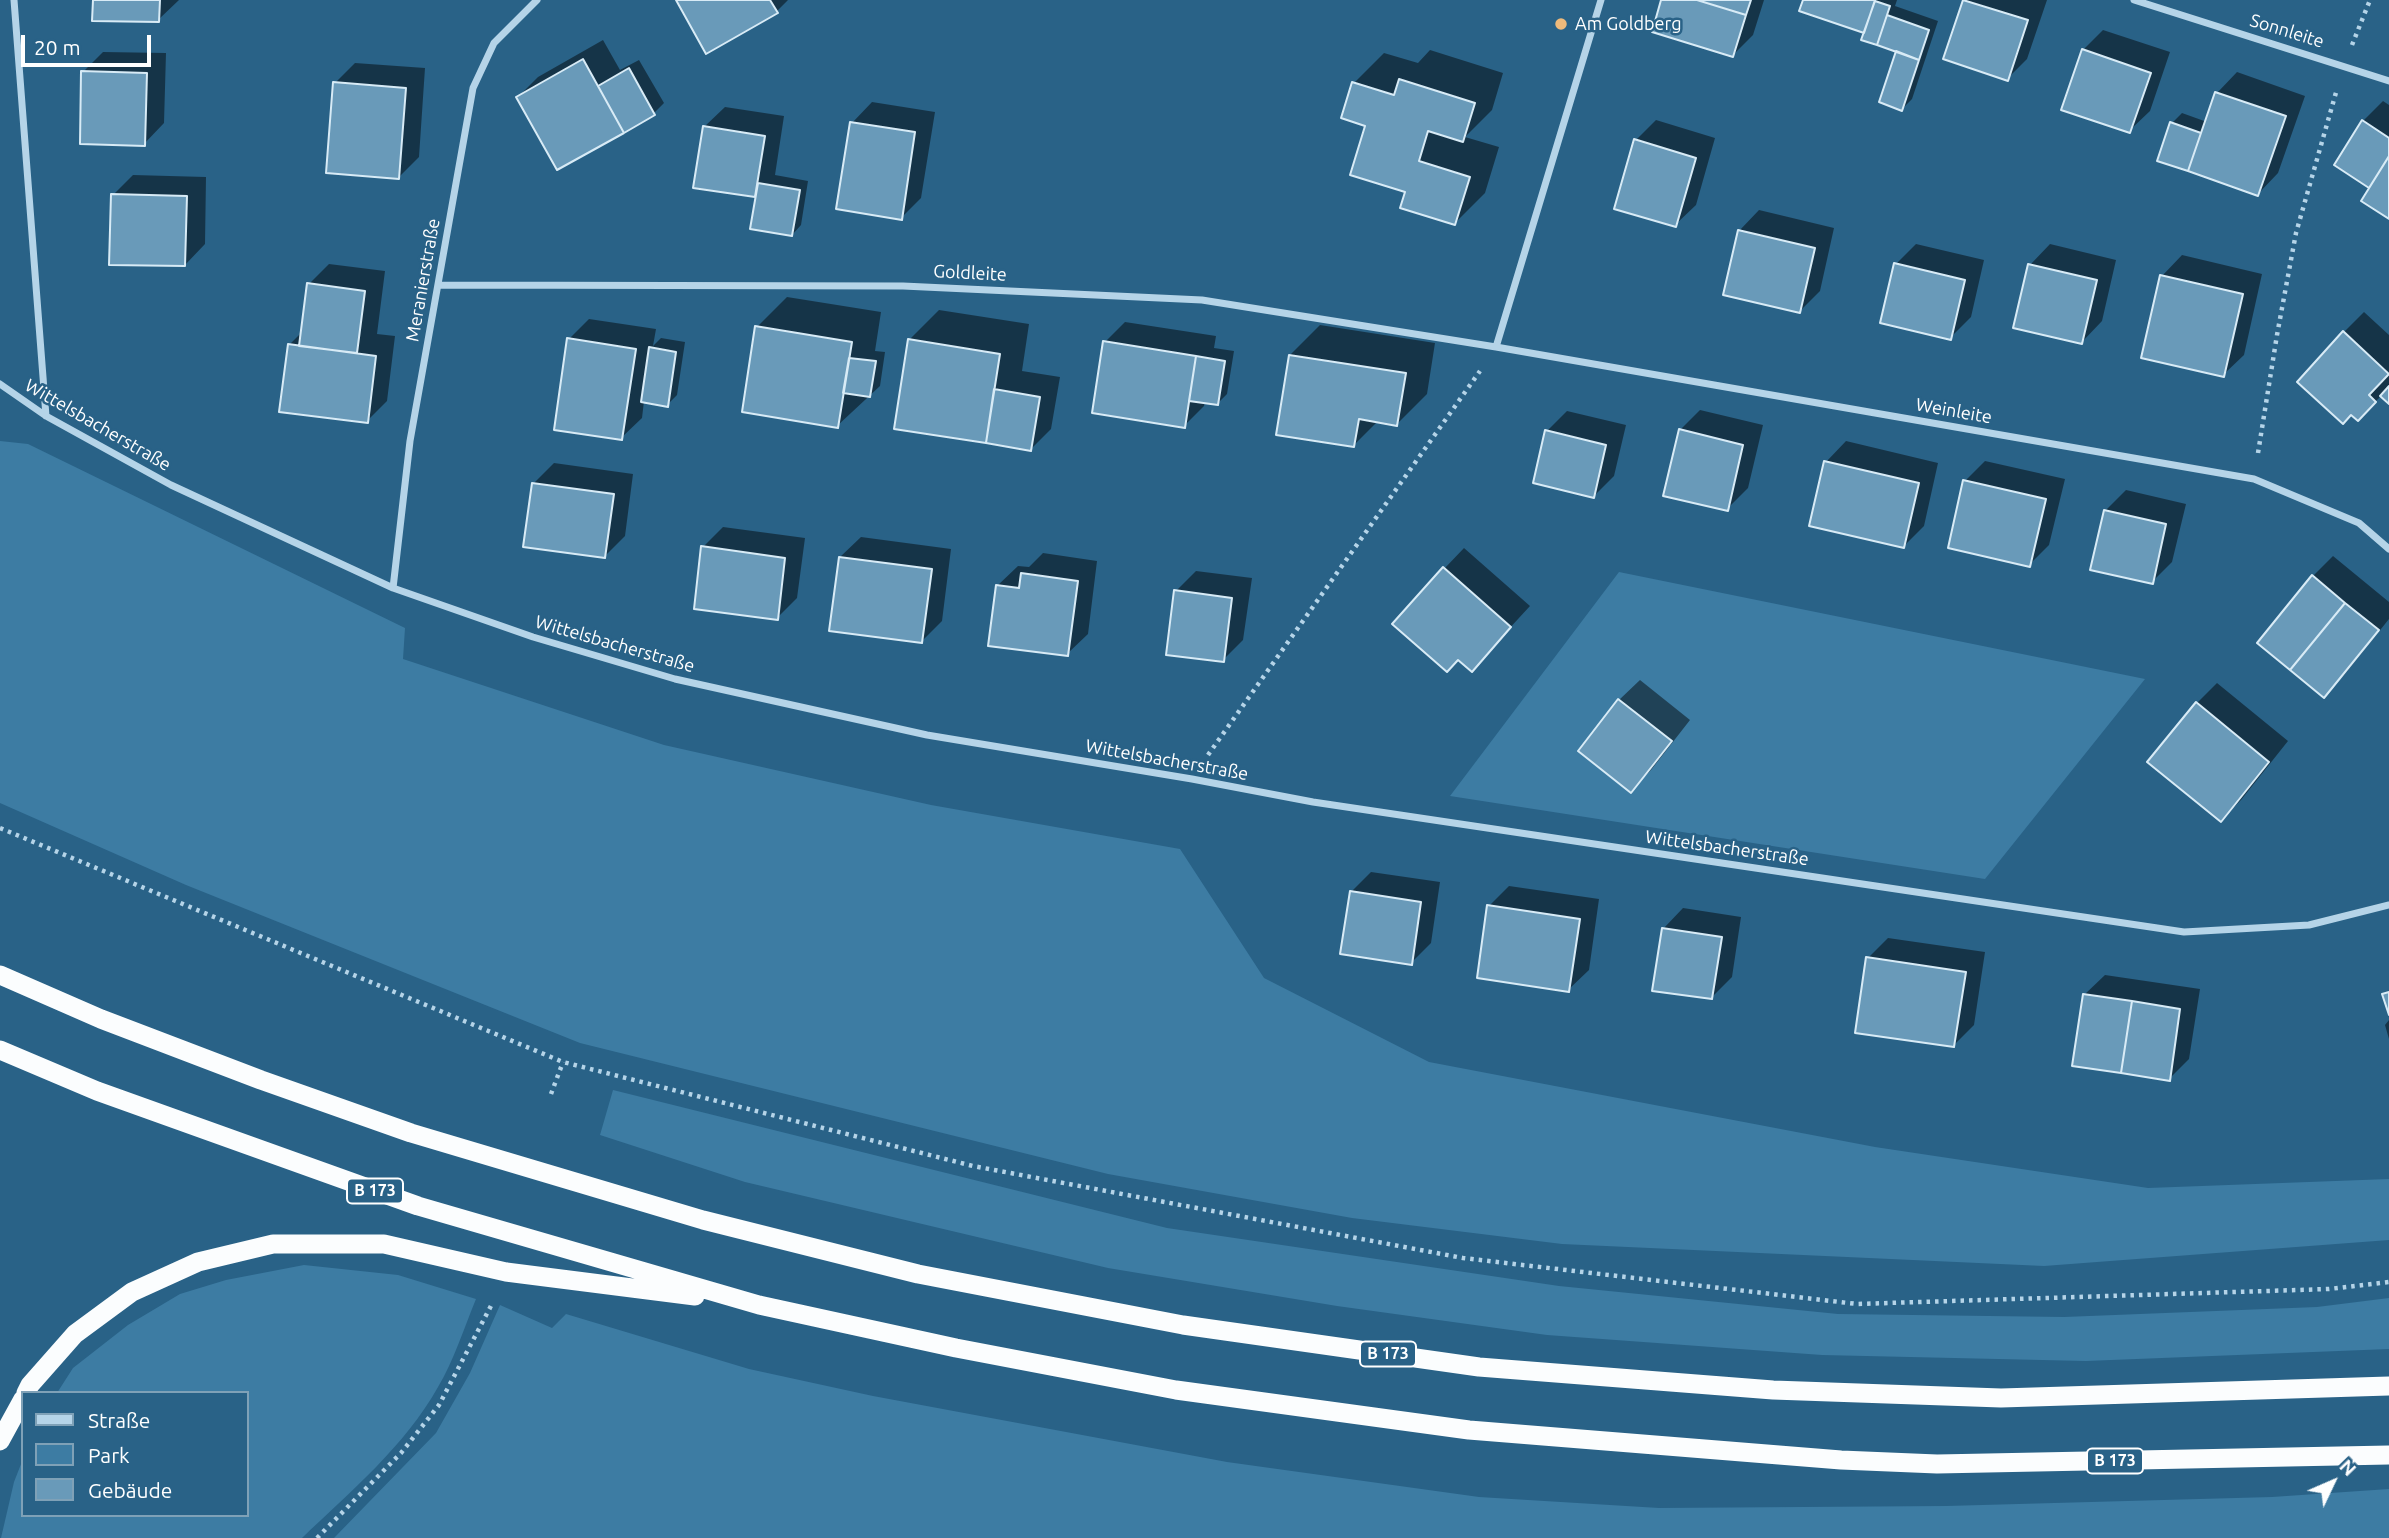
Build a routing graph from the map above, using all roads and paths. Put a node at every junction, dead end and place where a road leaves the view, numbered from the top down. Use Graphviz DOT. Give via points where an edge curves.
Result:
graph roads {
  1 [pos="14,0"];
  2 [pos="537,0"];
  3 [pos="1601,0"];
  4 [pos="2134,0"];
  5 [pos="2370,0"];
  6 [pos="2343,66"];
  7 [pos="2389,81"];
  8 [pos="438,285"];
  9 [pos="1496,348"];
  10 [pos="0,384"];
  11 [pos="46,416"];
  12 [pos="2254,479"];
  13 [pos="2389,549"];
  14 [pos="393,588"];
  15 [pos="1192,779"];
  16 [pos="0,828"];
  17 [pos="2389,905"];
  18 [pos="0,975"];
  19 [pos="0,1050"];
  20 [pos="563,1062"];
  21 [pos="551,1094"];
  22 [pos="2389,1282"];
  23 [pos="495,1298"];
  24 [pos="759,1305"];
  25 [pos="2389,1386"];
  26 [pos="27,1391"];
  27 [pos="21,1403"];
  28 [pos="0,1441"];
  29 [pos="2389,1455"];
  30 [pos="317,1538"];
  1 -- 11 [label="street"];
  2 -- 8 [label="street, Meranierstraße" via="494,43 473,88"];
  3 -- 9 [label="street"];
  4 -- 6 [label="street, Sonnleite"];
  5 -- 6 [label="path"];
  6 -- 7 [label="street, Sonnleite"];
  6 -- 12 [label="path" via="2296,233"];
  8 -- 9 [label="street, Goldleite" via="903,286 1202,300"];
  8 -- 14 [label="street, Meranierstraße" via="410,441"];
  9 -- 12 [label="street, Weinleite"];
  9 -- 15 [label="path"];
  10 -- 11 [label="street, Wittelsbacherstraße"];
  11 -- 14 [label="street, Wittelsbacherstraße" via="171,485"];
  12 -- 13 [label="street, Weinleite" via="2359,523"];
  14 -- 15 [label="street, Wittelsbacherstraße" via="533,637 675,679 927,735"];
  15 -- 17 [label="street, Wittelsbacherstraße" via="1313,802 2184,932 2309,925"];
  16 -- 20 [label="path"];
  18 -- 25 [label="highway, B 173" via="101,1019 411,1133 703,1220 918,1275 1183,1325 1479,1367 1773,1390 2001,1398"];
  19 -- 24 [label="highway, B 173" via="97,1091 418,1206"];
  20 -- 21 [label="path"];
  20 -- 22 [label="path" via="973,1166 1463,1258 1857,1304 2329,1289"];
  23 -- 30 [label="path" via="439,1405 401,1453"];
  24 -- 26 [label="highway" via="506,1272 384,1244 273,1244 198,1262 132,1292 75,1334"];
  24 -- 29 [label="highway, B 173" via="1176,1390 1469,1430 1937,1464"];
  27 -- 28 [label="highway"];
}
